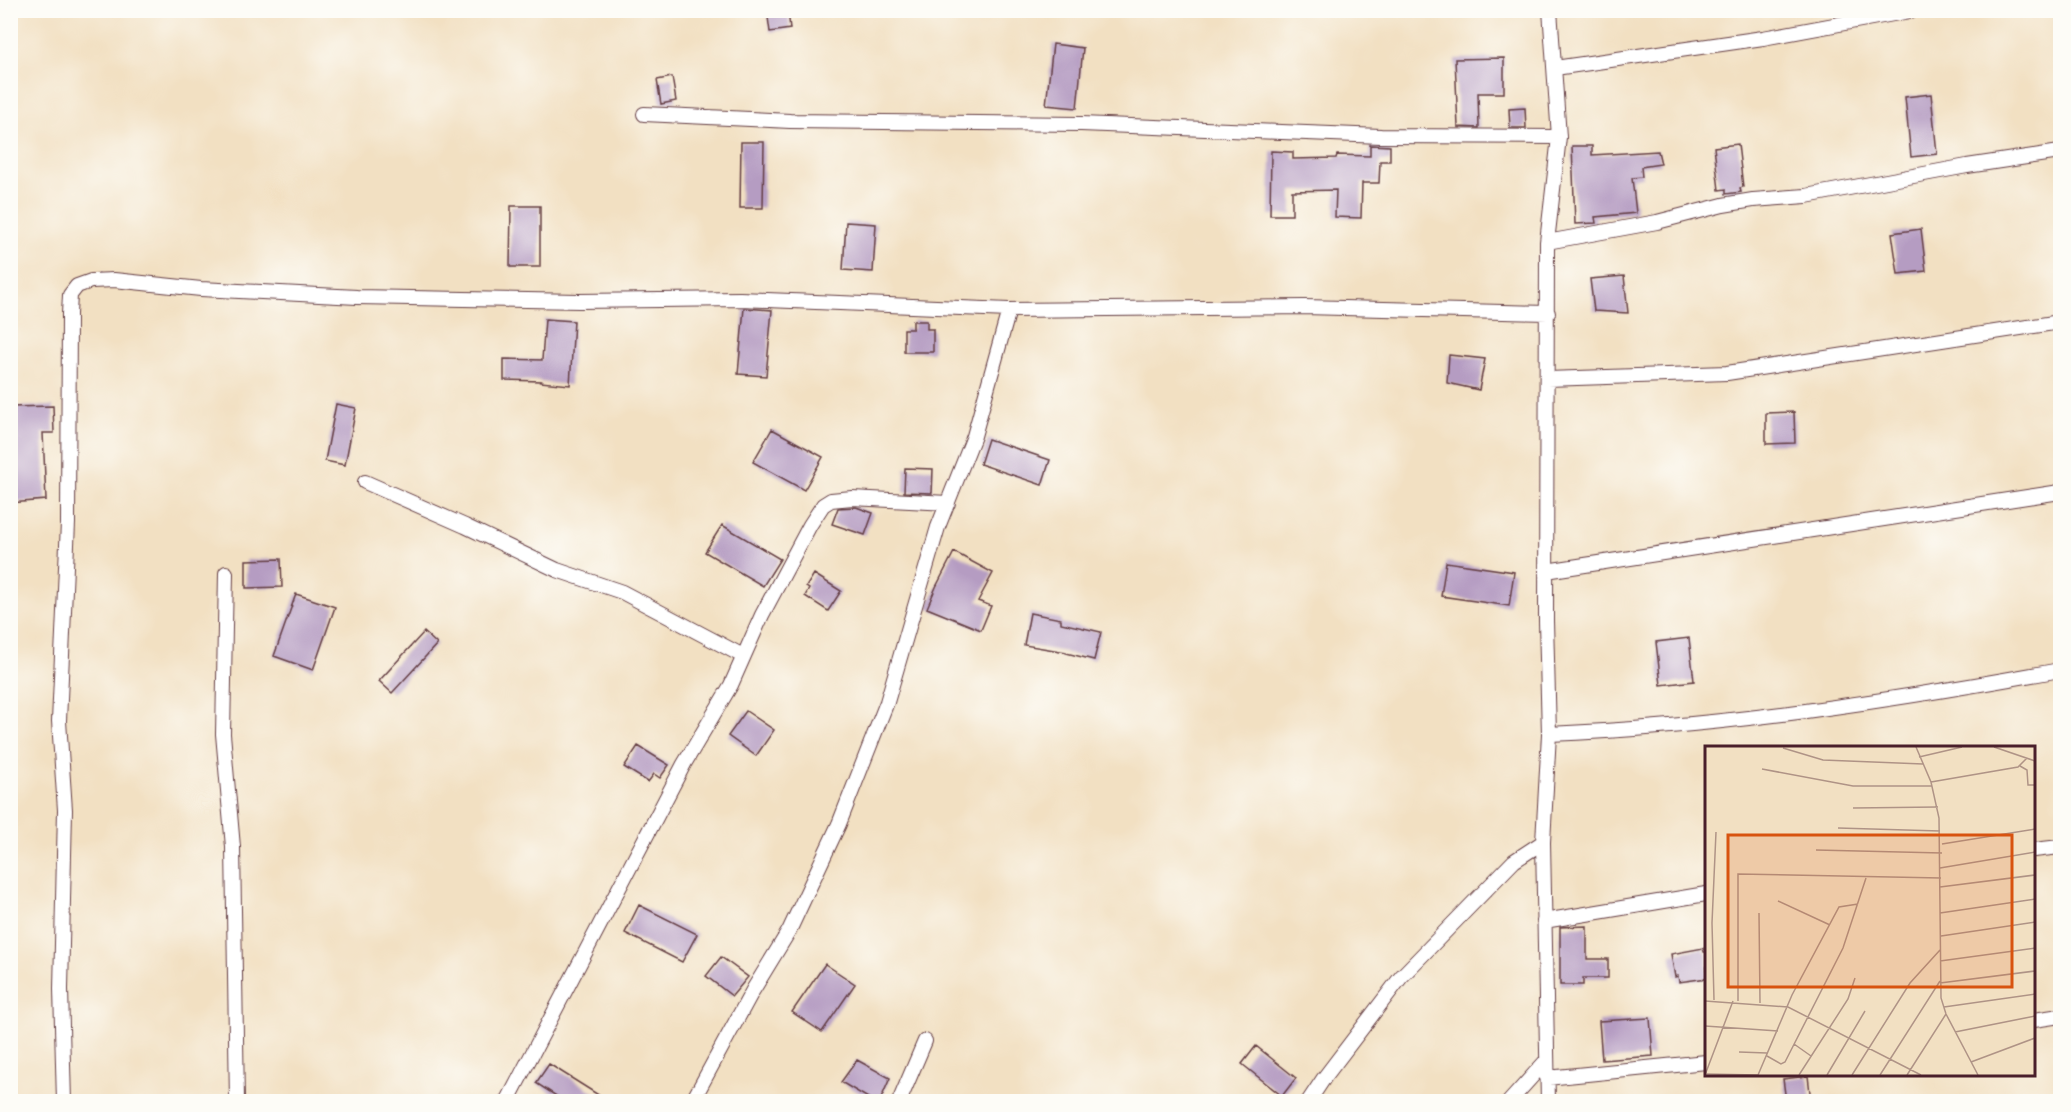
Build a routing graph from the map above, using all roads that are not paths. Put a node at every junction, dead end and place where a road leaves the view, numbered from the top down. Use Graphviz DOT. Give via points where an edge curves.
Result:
graph roads {
  1 [pos="1550,10"];
  2 [pos="1915,10"];
  3 [pos="1555,68"];
  4 [pos="644,114"];
  5 [pos="1559,137"];
  6 [pos="2061,152"];
  7 [pos="1547,242"];
  8 [pos="1009,310"];
  9 [pos="1548,313"];
  10 [pos="2061,322"];
  11 [pos="1546,379"];
  12 [pos="365,482"];
  13 [pos="2061,492"];
  14 [pos="948,503"];
  15 [pos="1546,571"];
  16 [pos="226,573"];
  17 [pos="743,656"];
  18 [pos="2061,670"];
  19 [pos="1549,734"];
  20 [pos="1543,842"];
  21 [pos="2061,847"];
  22 [pos="2035,850"];
  23 [pos="1705,894"];
  24 [pos="1544,921"];
  25 [pos="2061,1016"];
  26 [pos="2035,1020"];
  27 [pos="925,1041"];
  28 [pos="1546,1061"];
  29 [pos="1705,1062"];
  30 [pos="1547,1078"];
  31 [pos="64,1101"];
  32 [pos="237,1101"];
  33 [pos="507,1101"];
  34 [pos="692,1101"];
  35 [pos="899,1101"];
  36 [pos="1308,1101"];
  37 [pos="1509,1101"];
  38 [pos="1548,1101"];
  1 -- 3 [label="street"];
  2 -- 3 [label="street" via="1763,38"];
  3 -- 5 [label="street"];
  4 -- 5 [label="street" via="790,121 1081,124 1381,136"];
  5 -- 7 [label="street"];
  6 -- 7 [label="street" via="1806,196 1723,205 1657,222"];
  7 -- 9 [label="street"];
  8 -- 9 [label="street" via="1304,307"];
  8 -- 14 [label="street" via="974,436"];
  8 -- 31 [label="street" via="740,299 357,297 114,280 91,280 77,286 70,295 69,315 68,523 59,721 65,810 61,988"];
  9 -- 11 [label="street"];
  10 -- 11 [label="street" via="1727,373"];
  11 -- 15 [label="street"];
  12 -- 17 [label="street" via="557,570 622,592"];
  13 -- 15 [label="street"];
  14 -- 17 [label="street" via="852,498 823,505"];
  14 -- 34 [label="street" via="887,702 839,824 789,931"];
  15 -- 19 [label="street"];
  16 -- 32 [label="street" via="224,734 233,847"];
  17 -- 33 [label="street"];
  18 -- 19 [label="street" via="1823,710 1635,730"];
  19 -- 20 [label="street"];
  20 -- 24 [label="street"];
  20 -- 36 [label="street" via="1514,861 1401,977"];
  21 -- 22 [label="street"];
  23 -- 24 [label="street"];
  24 -- 28 [label="street"];
  25 -- 26 [label="street"];
  27 -- 35 [label="street"];
  28 -- 30 [label="street"];
  28 -- 37 [label="street"];
  29 -- 30 [label="street"];
  30 -- 38 [label="street"];
}
